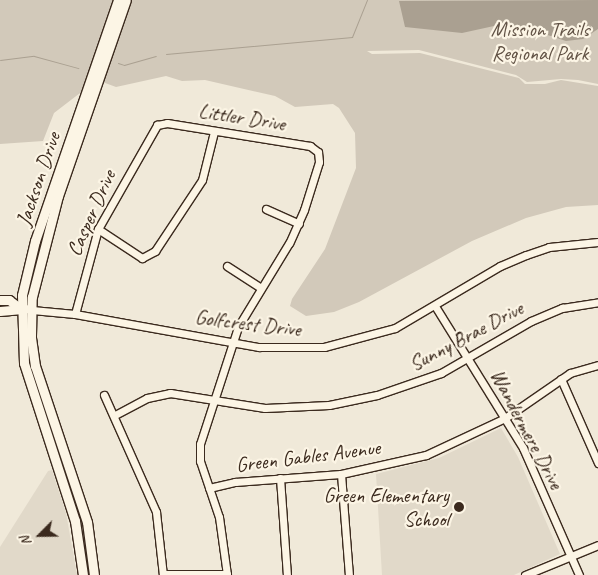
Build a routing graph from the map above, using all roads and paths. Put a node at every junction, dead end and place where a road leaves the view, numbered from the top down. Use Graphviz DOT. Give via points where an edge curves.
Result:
graph roads {
  1 [pos="118,0"];
  2 [pos="126,0"];
  3 [pos="151,131"];
  4 [pos="214,132"];
  5 [pos="266,209"];
  6 [pos="299,224"];
  7 [pos="98,229"];
  8 [pos="598,242"];
  9 [pos="227,266"];
  10 [pos="261,288"];
  11 [pos="0,300"];
  12 [pos="598,302"];
  13 [pos="435,306"];
  14 [pos="21,309"];
  15 [pos="32,310"];
  16 [pos="0,311"];
  17 [pos="75,314"];
  18 [pos="235,343"];
  19 [pos="469,359"];
  20 [pos="598,365"];
  21 [pos="561,379"];
  22 [pos="104,395"];
  23 [pos="213,402"];
  24 [pos="115,415"];
  25 [pos="505,418"];
  26 [pos="598,463"];
  27 [pos="341,474"];
  28 [pos="280,478"];
  29 [pos="209,488"];
  30 [pos="598,545"];
  31 [pos="570,556"];
  32 [pos="163,574"];
  33 [pos="83,575"];
  34 [pos="94,575"];
  35 [pos="227,575"];
  36 [pos="287,575"];
  37 [pos="348,575"];
  38 [pos="525,575"];
  39 [pos="579,575"];
  1 -- 14 [label="main road, Jackson Drive" via="35,241"];
  2 -- 15 [label="main road, Jackson Drive" via="52,214 37,270"];
  3 -- 4 [label="street, Littler Drive" via="157,125 167,123"];
  3 -- 7 [label="street, Casper Drive"];
  4 -- 6 [label="street, Littler Drive" via="310,146 318,152 319,162"];
  4 -- 7 [label="street" via="202,180 155,251 142,258"];
  5 -- 6 [label="street"];
  6 -- 10 [label="street"];
  7 -- 17 [label="street, Casper Drive"];
  8 -- 13 [label="street, Golfcrest Drive" via="549,247 526,254"];
  9 -- 10 [label="street"];
  10 -- 18 [label="street" via="238,328"];
  11 -- 14 [label="main road, Golfcrest Drive" via="9,300"];
  12 -- 19 [label="street, Sunny Brae Drive" via="562,308 531,321"];
  13 -- 18 [label="street, Golfcrest Drive" via="395,328 349,343 296,350"];
  13 -- 19 [label="street, Wandermere Drive"];
  14 -- 15 [label="main road, Golfcrest Drive"];
  14 -- 16 [label="main road, Golfcrest Drive"];
  14 -- 33 [label="main road, Jackson Drive" via="26,371 75,521"];
  15 -- 17 [label="street, Golfcrest Drive"];
  15 -- 34 [label="main road, Jackson Drive" via="35,366 87,522"];
  17 -- 18 [label="street, Golfcrest Drive"];
  18 -- 23 [label="street"];
  19 -- 23 [label="street, Sunny Brae Drive" via="410,386 329,405 265,408"];
  19 -- 25 [label="street, Wandermere Drive"];
  20 -- 21 [label="street, Green Gables Avenue" via="582,368"];
  21 -- 25 [label="street, Green Gables Avenue"];
  21 -- 26 [label="street"];
  22 -- 24 [label="street"];
  23 -- 24 [label="street, Sunny Brae Drive" via="170,394 147,398"];
  23 -- 29 [label="street" via="198,450"];
  24 -- 32 [label="street" via="156,512"];
  25 -- 27 [label="street, Green Gables Avenue" via="426,455"];
  25 -- 31 [label="street, Wandermere Drive" via="523,448"];
  27 -- 28 [label="street, Green Gables Avenue"];
  27 -- 37 [label="street"];
  28 -- 29 [label="street, Green Gables Avenue"];
  28 -- 36 [label="street"];
  29 -- 35 [label="street" via="218,517"];
  30 -- 31 [label="street"];
  31 -- 38 [label="street"];
  31 -- 39 [label="street, Wandermere Drive"];
  32 -- 35 [label="street"];
}
